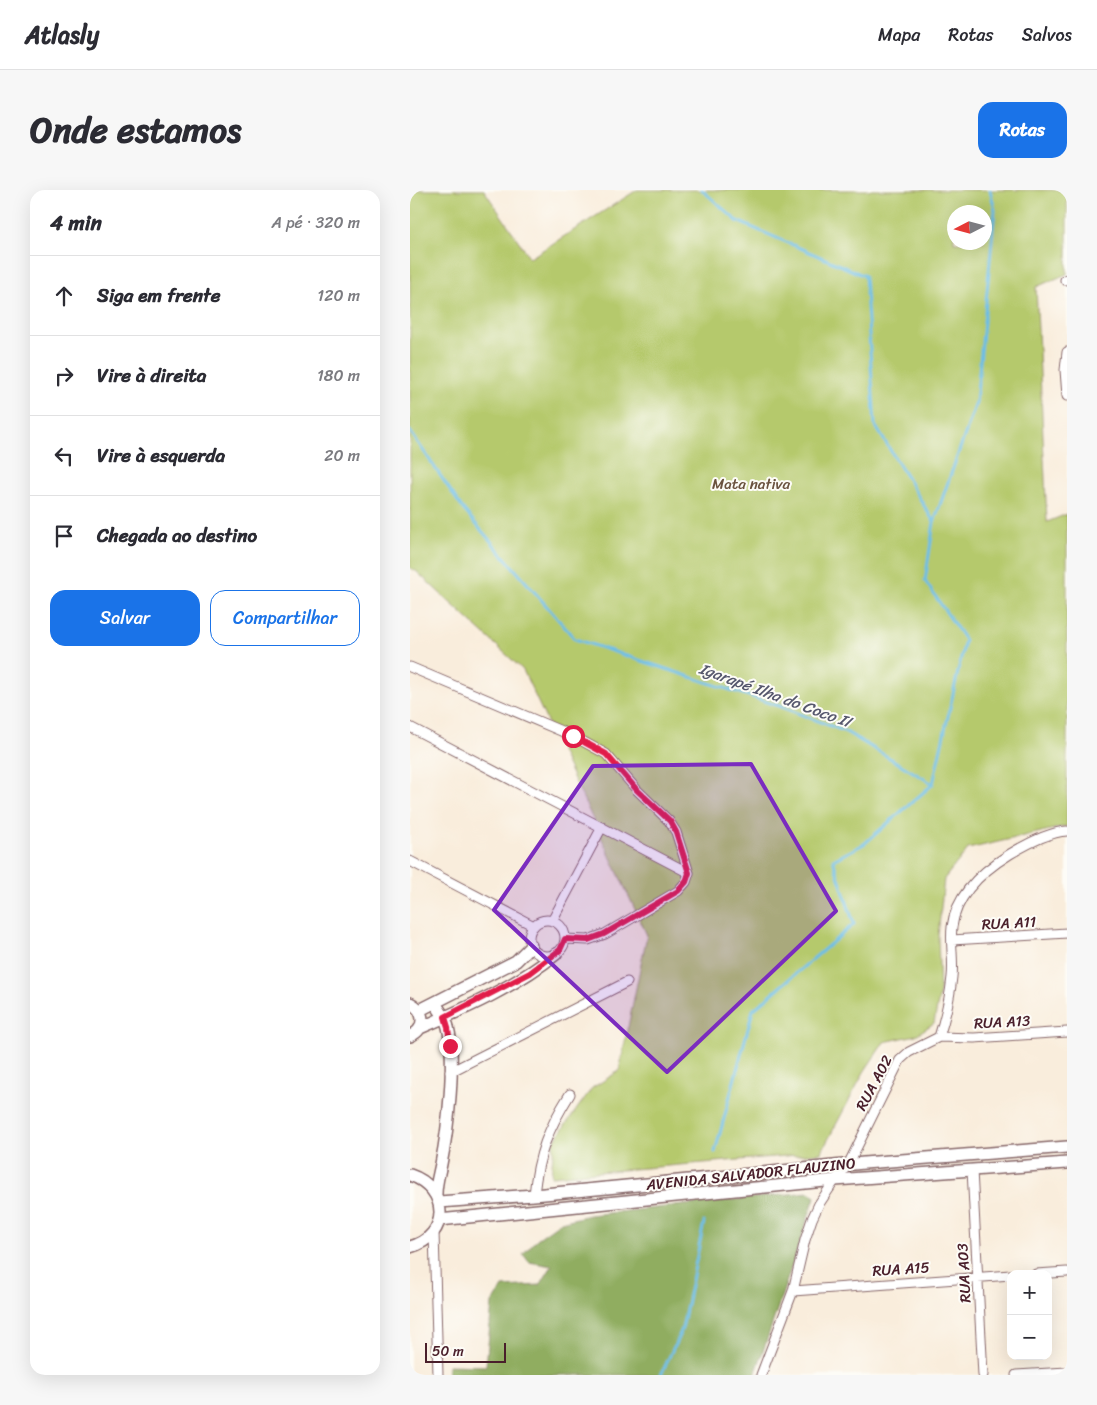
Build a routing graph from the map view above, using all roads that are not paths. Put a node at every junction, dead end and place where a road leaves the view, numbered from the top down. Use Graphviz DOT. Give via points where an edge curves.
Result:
graph roads {
  1 [pos="1067,352"];
  2 [pos="1067,396"];
  3 [pos="410,667"];
  4 [pos="410,727"];
  5 [pos="602,827"];
  6 [pos="1065,831"];
  7 [pos="410,862"];
  8 [pos="689,873"];
  9 [pos="552,921"];
  10 [pos="534,926"];
  11 [pos="1067,933"];
  12 [pos="565,939"];
  13 [pos="952,940"];
  14 [pos="531,946"];
  15 [pos="556,954"];
  16 [pos="627,982"];
  17 [pos="410,1002"];
  18 [pos="435,1003"];
  19 [pos="420,1010"];
  20 [pos="445,1017"];
  21 [pos="420,1028"];
  22 [pos="1067,1032"];
  23 [pos="410,1036"];
  24 [pos="939,1037"];
  25 [pos="450,1072"];
  26 [pos="570,1094"];
  27 [pos="1067,1147"];
  28 [pos="1067,1163"];
  29 [pos="848,1165"];
  30 [pos="972,1170"];
  31 [pos="410,1175"];
  32 [pos="835,1180"];
  33 [pos="534,1195"];
  34 [pos="437,1198"];
  35 [pos="439,1220"];
  36 [pos="434,1232"];
  37 [pos="410,1247"];
  38 [pos="1067,1272"];
  39 [pos="1052,1273"];
  40 [pos="1007,1275"];
  41 [pos="978,1277"];
  42 [pos="792,1291"];
  43 [pos="1067,1372"];
  44 [pos="438,1375"];
  45 [pos="761,1375"];
  46 [pos="983,1375"];
  47 [pos="1016,1375"];
  1 -- 2 [label="street"];
  3 -- 8 [label="street" via="573,736 606,754 670,821"];
  4 -- 5 [label="street"];
  5 -- 8 [label="street"];
  5 -- 9 [label="street"];
  6 -- 13 [label="street" via="1031,843 983,872 961,902 954,918"];
  7 -- 10 [label="street"];
  8 -- 12 [label="street" via="678,891 604,934 588,940"];
  9 -- 10 [label="street" via="542,921"];
  9 -- 12 [label="street" via="562,928"];
  10 -- 14 [label="street" via="529,935"];
  11 -- 13 [label="street, RUA A11"];
  12 -- 15 [label="street"];
  13 -- 24 [label="street" via="953,976"];
  14 -- 15 [label="street" via="544,956"];
  14 -- 18 [label="street" via="516,961"];
  15 -- 20 [label="street" via="530,973"];
  16 -- 25 [label="street"];
  17 -- 19 [label="street"];
  18 -- 19 [label="street"];
  18 -- 20 [label="street"];
  19 -- 21 [label="street"];
  20 -- 21 [label="street"];
  20 -- 25 [label="street"];
  21 -- 23 [label="street"];
  22 -- 24 [label="street, RUA A13"];
  24 -- 29 [label="street, RUA A02" via="900,1060"];
  25 -- 34 [label="street"];
  26 -- 33 [label="street" via="551,1126 540,1155"];
  27 -- 29 [label="street, AVENIDA SALVADOR FLAUZINO"];
  28 -- 30 [label="street, AVENIDA SALVADOR FLAUZINO"];
  29 -- 32 [label="street, RUA A02"];
  29 -- 33 [label="street, AVENIDA SALVADOR FLAUZINO"];
  30 -- 32 [label="street, AVENIDA SALVADOR FLAUZINO"];
  30 -- 41 [label="street, RUA A03"];
  31 -- 34 [label="street" via="429,1184"];
  32 -- 35 [label="street, AVENIDA SALVADOR FLAUZINO"];
  32 -- 42 [label="street, RUA A02" via="812,1219"];
  33 -- 34 [label="street, AVENIDA SALVADOR FLAUZINO"];
  34 -- 35 [label="street"];
  35 -- 36 [label="street"];
  36 -- 37 [label="street" via="427,1240"];
  36 -- 44 [label="street"];
  38 -- 39 [label="street"];
  40 -- 41 [label="street, RUA A15"];
  41 -- 42 [label="street, RUA A15"];
  41 -- 46 [label="street, RUA A03"];
  42 -- 45 [label="street, RUA A02"];
  43 -- 47 [label="street"];
}
